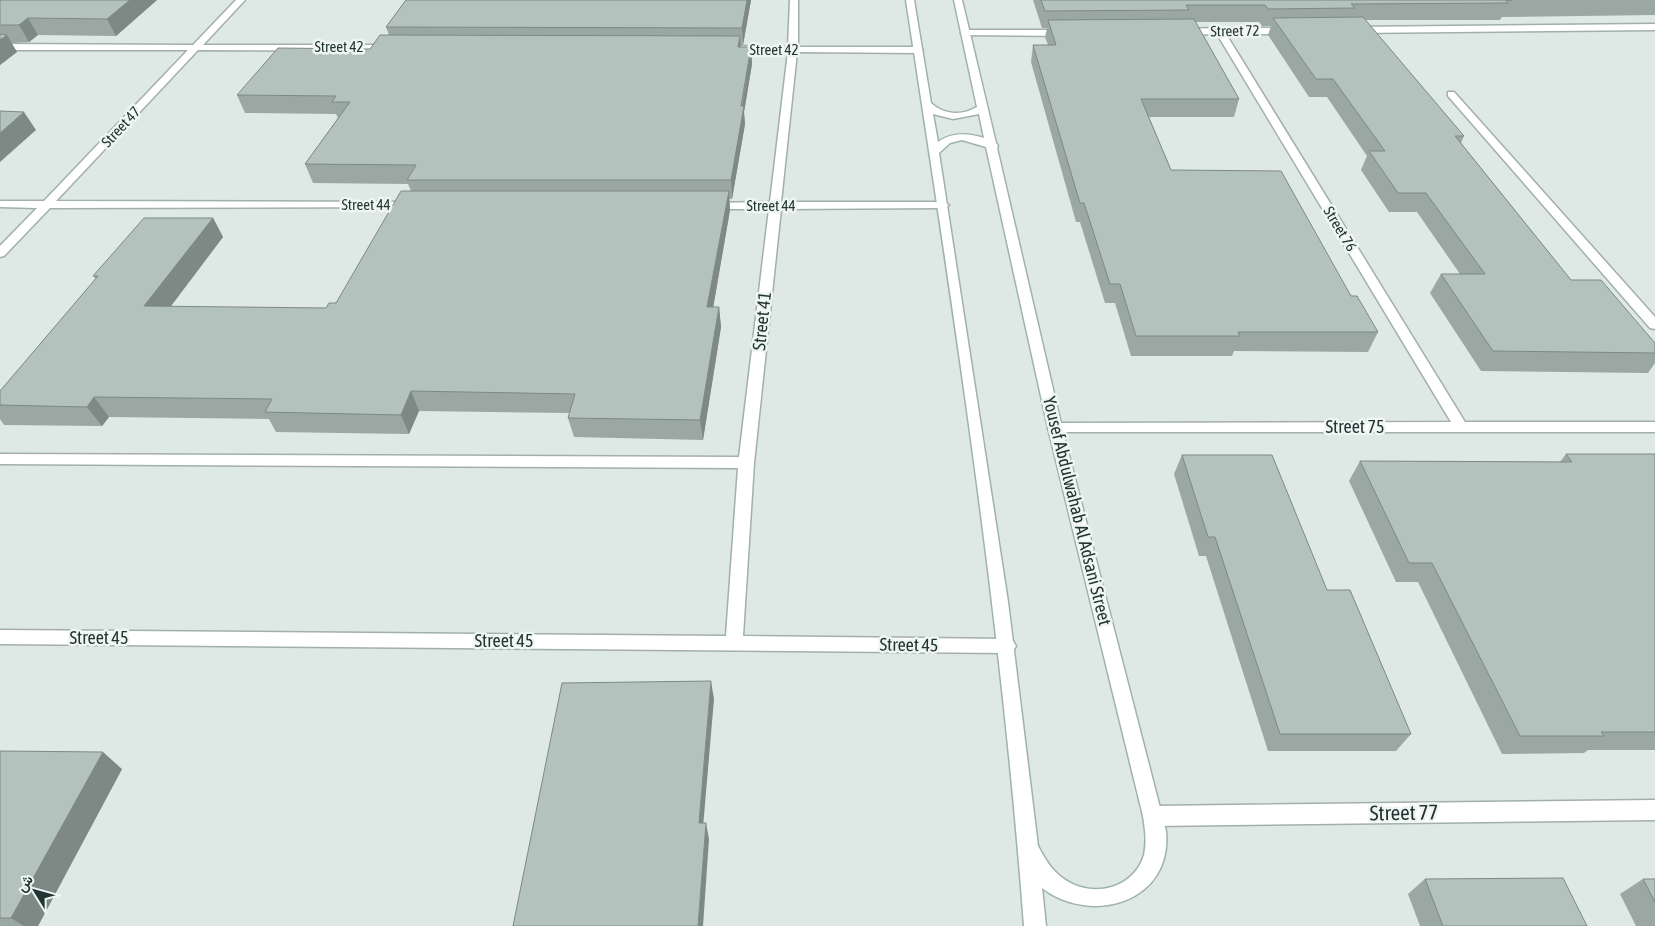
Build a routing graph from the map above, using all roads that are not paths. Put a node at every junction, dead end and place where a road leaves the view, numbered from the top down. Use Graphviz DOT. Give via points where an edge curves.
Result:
graph roads {
  1 [pos="241,0"];
  2 [pos="794,0"];
  3 [pos="910,0"];
  4 [pos="958,0"];
  5 [pos="1655,27"];
  6 [pos="1298,30"];
  7 [pos="1348,30"];
  8 [pos="1219,31"];
  9 [pos="1073,32"];
  10 [pos="1170,32"];
  11 [pos="966,33"];
  12 [pos="0,47"];
  13 [pos="198,47"];
  14 [pos="396,48"];
  15 [pos="723,49"];
  16 [pos="793,50"];
  17 [pos="918,50"];
  18 [pos="1451,94"];
  19 [pos="926,103"];
  20 [pos="983,108"];
  21 [pos="993,146"];
  22 [pos="935,151"];
  23 [pos="0,204"];
  24 [pos="48,204"];
  25 [pos="426,205"];
  26 [pos="942,205"];
  27 [pos="695,206"];
  28 [pos="774,206"];
  29 [pos="0,253"];
  30 [pos="1655,325"];
  31 [pos="1461,427"];
  32 [pos="1655,427"];
  33 [pos="1056,428"];
  34 [pos="0,460"];
  35 [pos="746,463"];
  36 [pos="0,638"];
  37 [pos="734,642"];
  38 [pos="1007,646"];
  39 [pos="1655,810"];
  40 [pos="1153,816"];
  41 [pos="1029,849"];
  42 [pos="1035,926"];
  1 -- 13 [label="street, Street 47"];
  2 -- 16 [label="street, Street 41"];
  3 -- 17 [label="street, Yousef Abdulwahab Al Adsani Street"];
  4 -- 11 [label="street, Yousef Abdulwahab Al Adsani Street"];
  5 -- 7 [label="street"];
  6 -- 8 [label="street, Street 72"];
  8 -- 10 [label="street, Street 72"];
  8 -- 31 [label="street, Street 76"];
  9 -- 11 [label="street"];
  11 -- 20 [label="street, Yousef Abdulwahab Al Adsani Street"];
  12 -- 13 [label="street, Street 42"];
  13 -- 14 [label="street, Street 42"];
  13 -- 24 [label="street, Street 47"];
  15 -- 16 [label="street, Street 42"];
  16 -- 17 [label="street, Street 42"];
  16 -- 28 [label="street, Street 41"];
  17 -- 19 [label="street, Yousef Abdulwahab Al Adsani Street"];
  18 -- 30 [label="street"];
  19 -- 20 [label="street" via="936,112 953,116 965,116"];
  19 -- 22 [label="street, Yousef Abdulwahab Al Adsani Street"];
  20 -- 21 [label="street, Yousef Abdulwahab Al Adsani Street"];
  21 -- 22 [label="street" via="978,139 959,138 939,144"];
  21 -- 33 [label="street, Yousef Abdulwahab Al Adsani Street"];
  22 -- 26 [label="street, Yousef Abdulwahab Al Adsani Street"];
  23 -- 24 [label="street, Street 44"];
  24 -- 25 [label="street, Street 44"];
  24 -- 29 [label="street, Street 47"];
  26 -- 28 [label="street, Street 44"];
  26 -- 38 [label="street, Yousef Abdulwahab Al Adsani Street"];
  27 -- 28 [label="street, Street 44"];
  28 -- 35 [label="street, Street 41"];
  31 -- 32 [label="street, Street 75"];
  31 -- 33 [label="street, Street 75"];
  33 -- 40 [label="street, Yousef Abdulwahab Al Adsani Street"];
  34 -- 35 [label="street"];
  35 -- 37 [label="street, Street 41"];
  36 -- 37 [label="street, Street 45"];
  37 -- 38 [label="street, Street 45"];
  38 -- 41 [label="street, Yousef Abdulwahab Al Adsani Street"];
  39 -- 40 [label="street, Street 77"];
  40 -- 41 [label="street, Yousef Abdulwahab Al Adsani Street" via="1154,857 1145,875 1131,891 1118,898 1099,901 1067,893 1046,878"];
  41 -- 42 [label="street, Yousef Abdulwahab Al Adsani Street"];
}
